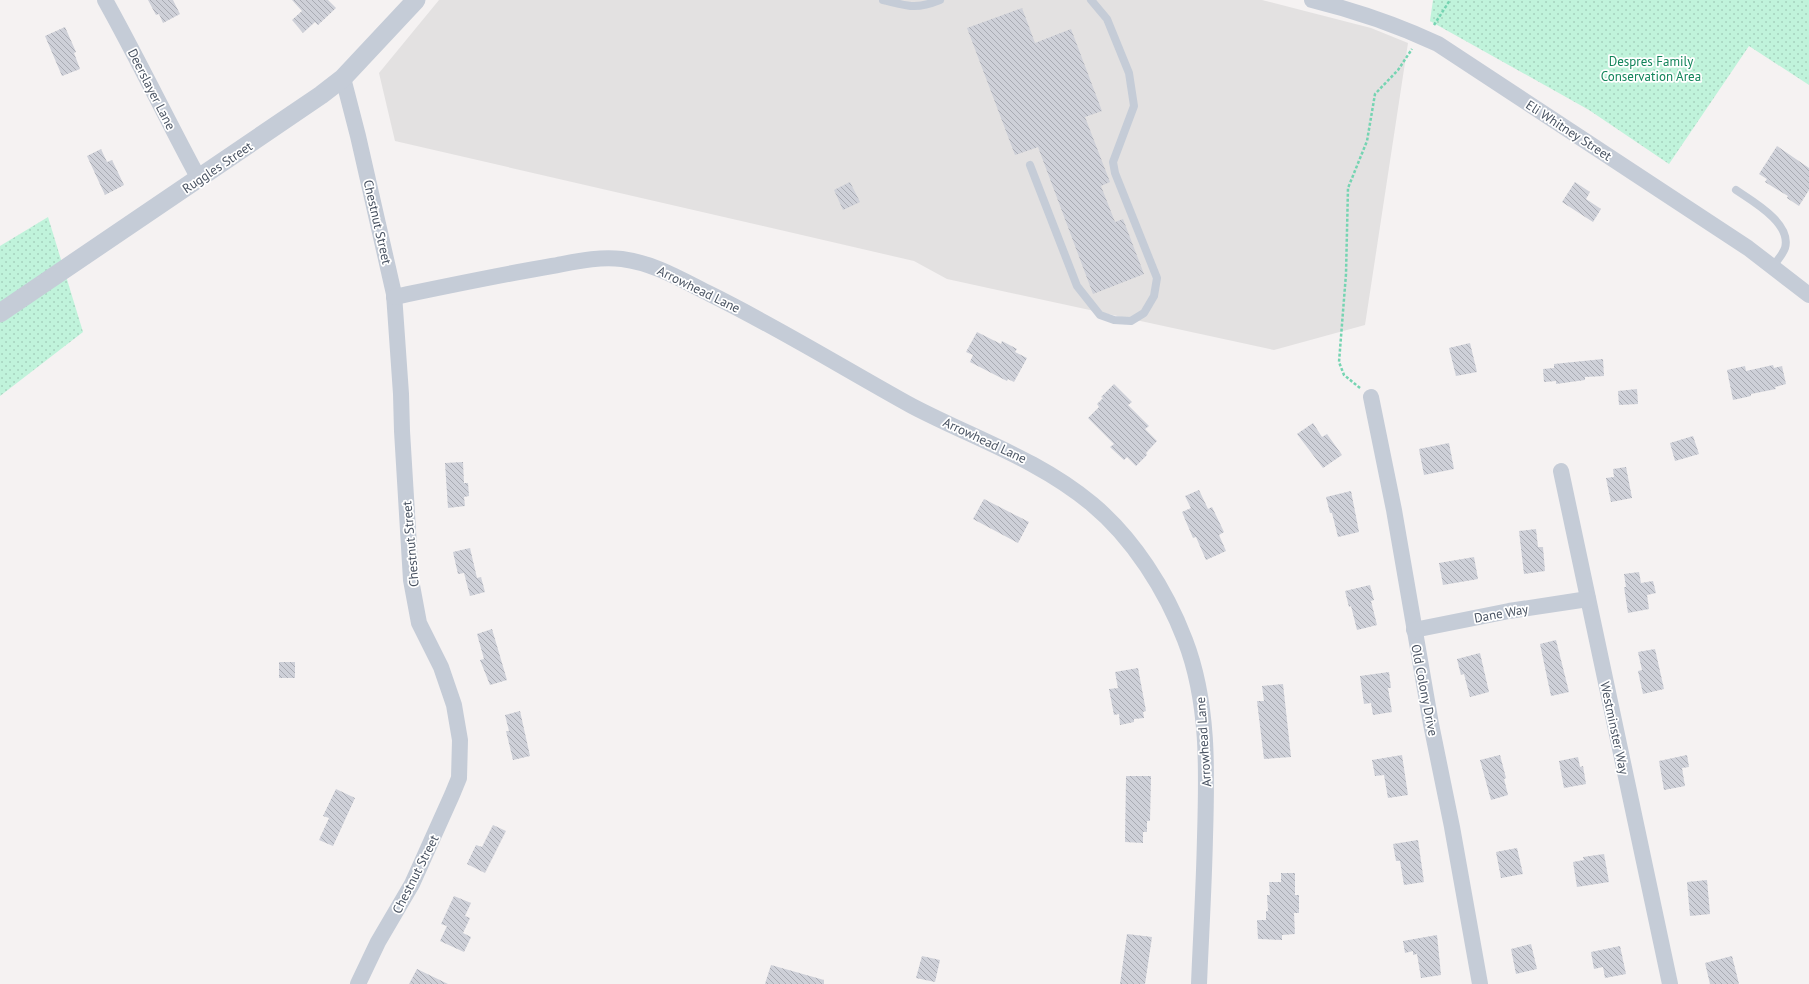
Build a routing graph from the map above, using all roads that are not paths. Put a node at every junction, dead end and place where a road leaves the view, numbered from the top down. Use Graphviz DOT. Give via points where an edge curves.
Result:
graph roads {
  1 [pos="105,0"];
  2 [pos="416,0"];
  3 [pos="883,0"];
  4 [pos="940,0"];
  5 [pos="1091,0"];
  6 [pos="1312,0"];
  7 [pos="1333,3"];
  8 [pos="343,78"];
  9 [pos="1030,165"];
  10 [pos="199,179"];
  11 [pos="1736,190"];
  12 [pos="1773,266"];
  13 [pos="1809,295"];
  14 [pos="394,297"];
  15 [pos="0,313"];
  16 [pos="1371,397"];
  17 [pos="1561,471"];
  18 [pos="1588,599"];
  19 [pos="1414,630"];
  20 [pos="358,984"];
  21 [pos="1199,984"];
  22 [pos="1480,984"];
  23 [pos="1670,984"];
  1 -- 10 [label="street, Deerslayer Lane"];
  2 -- 8 [label="street, Ruggles Street"];
  3 -- 4 [label="lane" via="912,7 926,6"];
  5 -- 9 [label="lane" via="1107,19 1129,73 1134,106 1114,162 1114,173 1157,278 1154,296 1144,313 1131,321 1114,320 1100,315 1091,305 1077,286"];
  6 -- 7 [label="street, Eli Whitney Street"];
  7 -- 12 [label="street, Eli Whitney Street" via="1375,17 1438,44"];
  8 -- 10 [label="street, Ruggles Street"];
  8 -- 14 [label="street, Chestnut Street"];
  10 -- 15 [label="street, Ruggles Street"];
  11 -- 12 [label="lane" via="1766,210 1784,231 1785,247"];
  12 -- 13 [label="street, Eli Whitney Street"];
  14 -- 20 [label="street, Chestnut Street" via="411,580 419,623 441,667 454,706 460,740 459,778 412,884 378,942"];
  14 -- 21 [label="street, Arrowhead Lane" via="591,260 617,258 639,262 664,271 763,320 915,407 1038,466 1094,506 1132,546 1153,577 1172,609 1186,641 1196,674 1203,715 1207,784"];
  16 -- 19 [label="street, Old Colony Drive" via="1394,510"];
  17 -- 18 [label="street, Westminster Way"];
  18 -- 19 [label="street, Dane Way" via="1509,610"];
  18 -- 23 [label="street, Westminster Way"];
  19 -- 22 [label="street, Old Colony Drive"];
}
